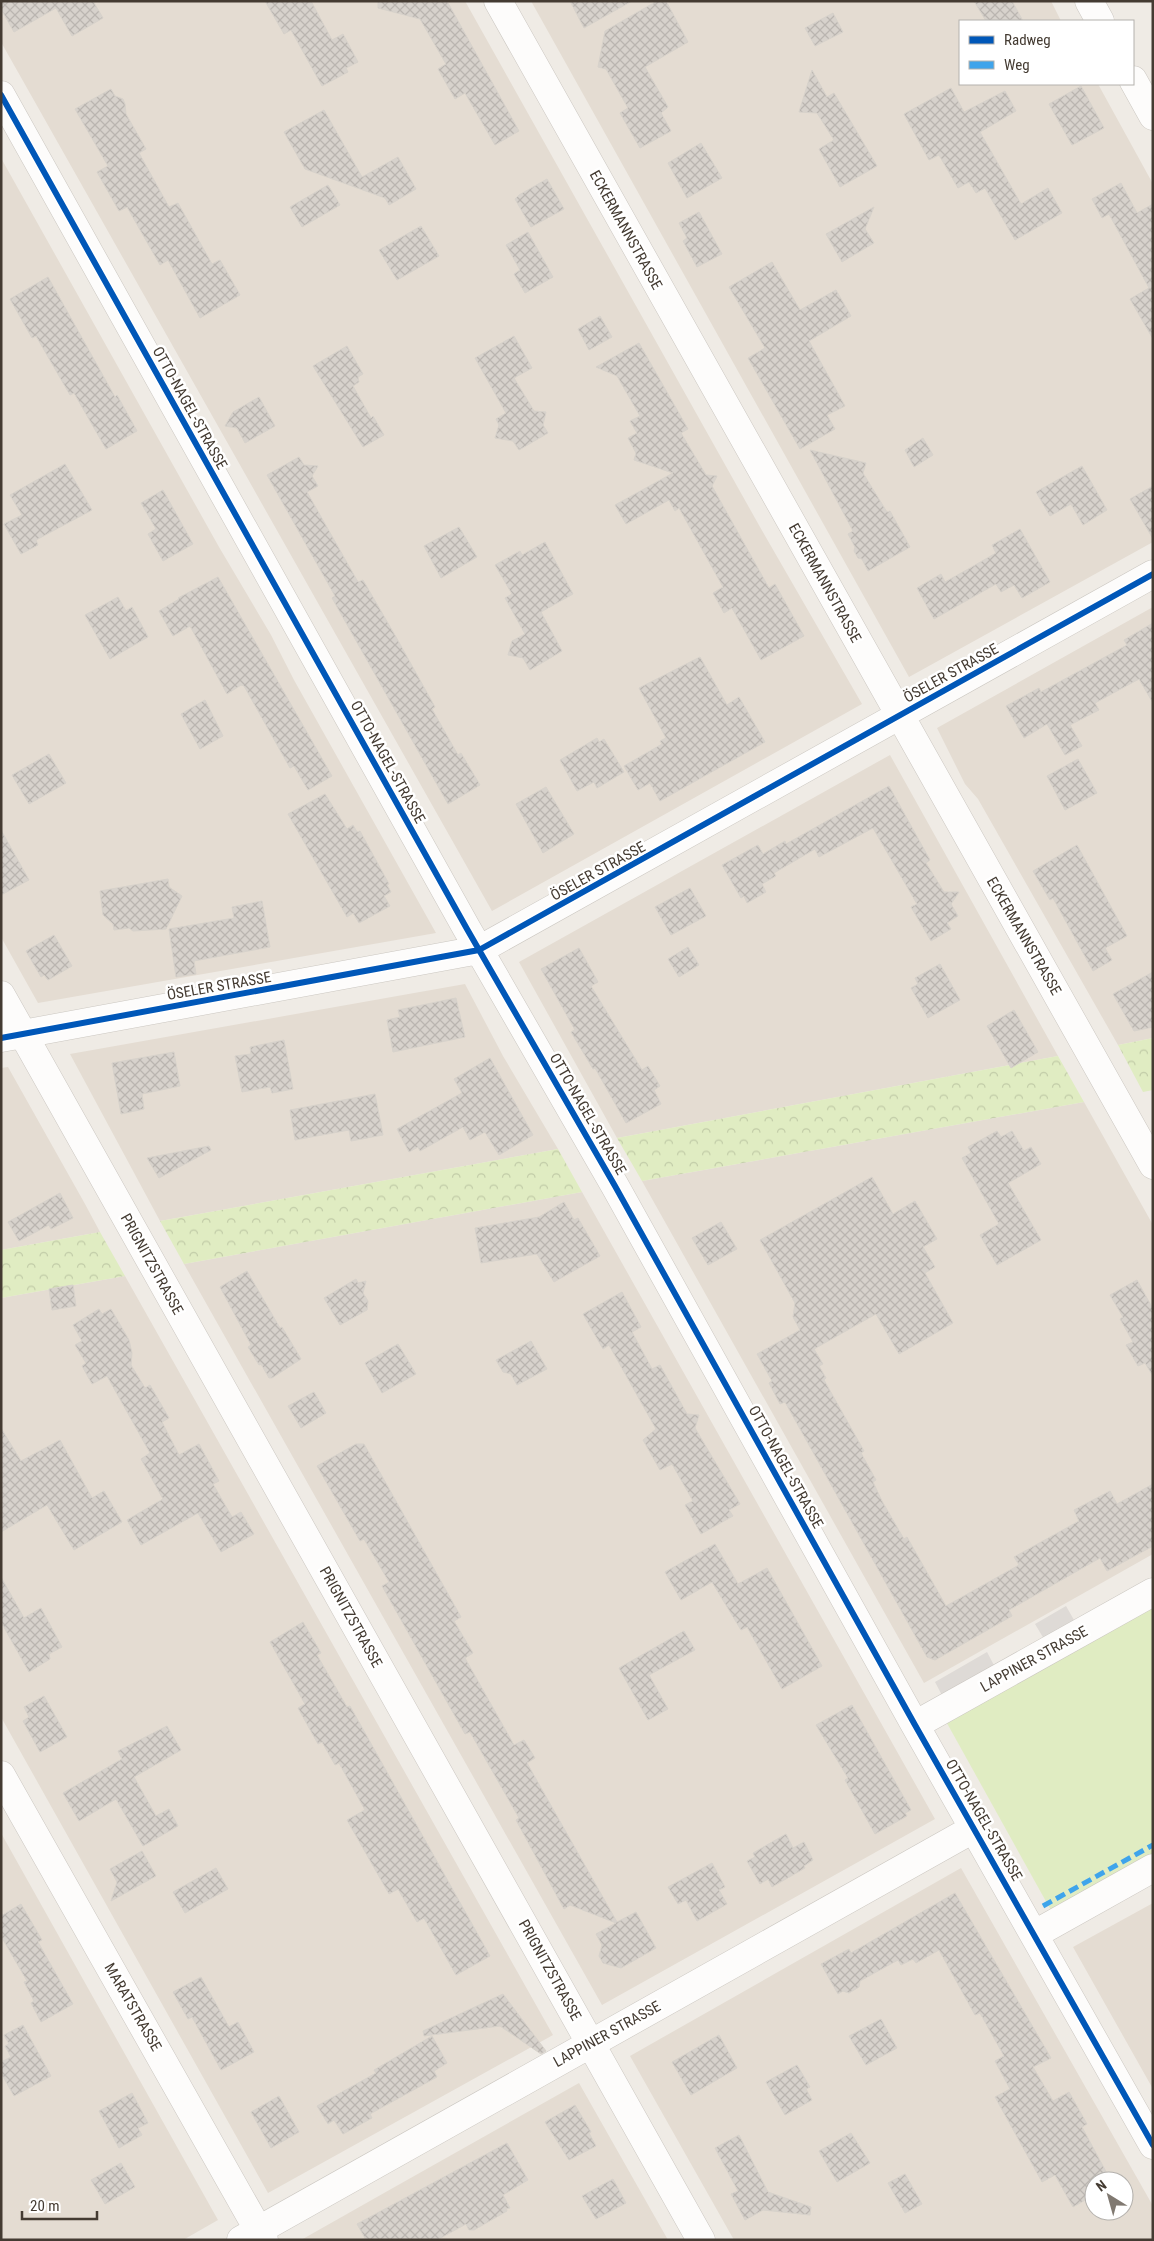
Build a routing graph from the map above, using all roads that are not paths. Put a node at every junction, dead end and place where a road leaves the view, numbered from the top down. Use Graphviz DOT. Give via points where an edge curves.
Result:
graph roads {
  1 [pos="498,1"];
  2 [pos="1089,1"];
  3 [pos="1099,20"];
  4 [pos="1134,82"];
  5 [pos="1,95"];
  6 [pos="1153,116"];
  7 [pos="1153,574"];
  8 [pos="899,716"];
  9 [pos="479,950"];
  10 [pos="1,995"];
  11 [pos="12,1036"];
  12 [pos="1153,1165"];
  13 [pos="1153,1592"];
  14 [pos="915,1725"];
  15 [pos="1,1775"];
  16 [pos="973,1829"];
  17 [pos="1153,1868"];
  18 [pos="1035,1934"];
  19 [pos="591,2042"];
  20 [pos="1153,2144"];
  21 [pos="255,2236"];
  22 [pos="701,2240"];
  1 -- 8 [label="street, ECKERMANNSTRASSE"];
  2 -- 3 [label="street"];
  4 -- 6 [label="street"];
  5 -- 9 [label="street, OTTO-NAGEL-STRASSE"];
  7 -- 8 [label="street, ÖSELER STRASSE"];
  8 -- 9 [label="street, ÖSELER STRASSE"];
  8 -- 12 [label="street, ECKERMANNSTRASSE"];
  9 -- 11 [label="street, ÖSELER STRASSE"];
  9 -- 14 [label="street, OTTO-NAGEL-STRASSE" via="629,1211"];
  10 -- 11 [label="street, PRIGNITZSTRASSE"];
  11 -- 19 [label="street, PRIGNITZSTRASSE"];
  13 -- 14 [label="street, LAPPINER STRASSE"];
  14 -- 16 [label="street, OTTO-NAGEL-STRASSE"];
  15 -- 21 [label="street, MARATSTRASSE"];
  16 -- 18 [label="street, OTTO-NAGEL-STRASSE"];
  16 -- 19 [label="street, LAPPINER STRASSE"];
  17 -- 18 [label="street"];
  18 -- 20 [label="street, OTTO-NAGEL-STRASSE"];
  19 -- 21 [label="street, LAPPINER STRASSE"];
  19 -- 22 [label="street, PRIGNITZSTRASSE"];
}
